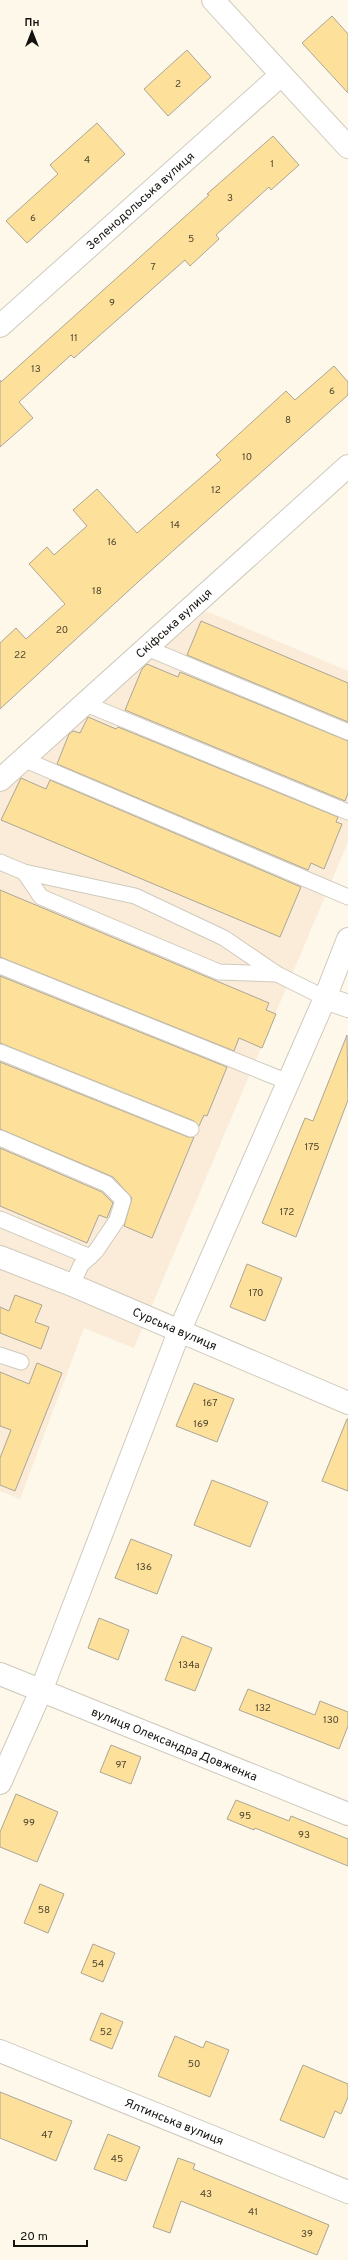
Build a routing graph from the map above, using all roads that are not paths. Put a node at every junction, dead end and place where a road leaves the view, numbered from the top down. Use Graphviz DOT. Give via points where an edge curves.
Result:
graph roads {
  1 [pos="213,0"];
  2 [pos="281,75"];
  3 [pos="348,147"];
  4 [pos="0,326"];
  5 [pos="348,466"];
  6 [pos="147,648"];
  7 [pos="86,704"];
  8 [pos="348,732"];
  9 [pos="23,759"];
  10 [pos="0,780"];
  11 [pos="348,812"];
  12 [pos="0,862"];
  13 [pos="24,872"];
  14 [pos="348,897"];
  15 [pos="348,939"];
  16 [pos="0,966"];
  17 [pos="277,974"];
  18 [pos="326,998"];
  19 [pos="348,1006"];
  20 [pos="0,1052"];
  21 [pos="288,1082"];
  22 [pos="191,1129"];
  23 [pos="0,1138"];
  24 [pos="0,1219"];
  25 [pos="0,1257"];
  26 [pos="90,1257"];
  27 [pos="72,1285"];
  28 [pos="179,1332"];
  29 [pos="0,1354"];
  30 [pos="21,1362"];
  31 [pos="348,1403"];
  32 [pos="0,1674"];
  33 [pos="41,1691"];
  34 [pos="0,1783"];
  35 [pos="348,1814"];
  36 [pos="0,2051"];
  37 [pos="348,2192"];
  1 -- 2 [label="street"];
  2 -- 3 [label="street"];
  2 -- 4 [label="street, Зеленодольська вулиця"];
  5 -- 6 [label="street, Скіфська вулиця"];
  6 -- 7 [label="street, Скіфська вулиця"];
  6 -- 8 [label="lane"];
  7 -- 9 [label="street, Скіфська вулиця"];
  7 -- 11 [label="lane"];
  9 -- 10 [label="street, Скіфська вулиця"];
  9 -- 14 [label="lane"];
  12 -- 13 [label="lane"];
  13 -- 17 [label="lane" via="135,896 224,938"];
  13 -- 17 [label="lane" via="41,897 219,972"];
  15 -- 18 [label="street"];
  16 -- 21 [label="lane"];
  17 -- 18 [label="lane"];
  18 -- 19 [label="street"];
  18 -- 21 [label="street"];
  20 -- 22 [label="lane"];
  21 -- 28 [label="street"];
  23 -- 26 [label="lane" via="108,1184 123,1200 117,1220"];
  24 -- 26 [label="lane"];
  25 -- 27 [label="street, Сурська вулиця"];
  26 -- 27 [label="lane" via="81,1265"];
  27 -- 28 [label="street, Сурська вулиця"];
  28 -- 31 [label="street, Сурська вулиця"];
  28 -- 33 [label="street"];
  29 -- 30 [label="lane"];
  32 -- 33 [label="street, вулиця Олександра Довженка"];
  33 -- 34 [label="street"];
  33 -- 35 [label="street, вулиця Олександра Довженка"];
  36 -- 37 [label="street, Ялтинська вулиця"];
}
